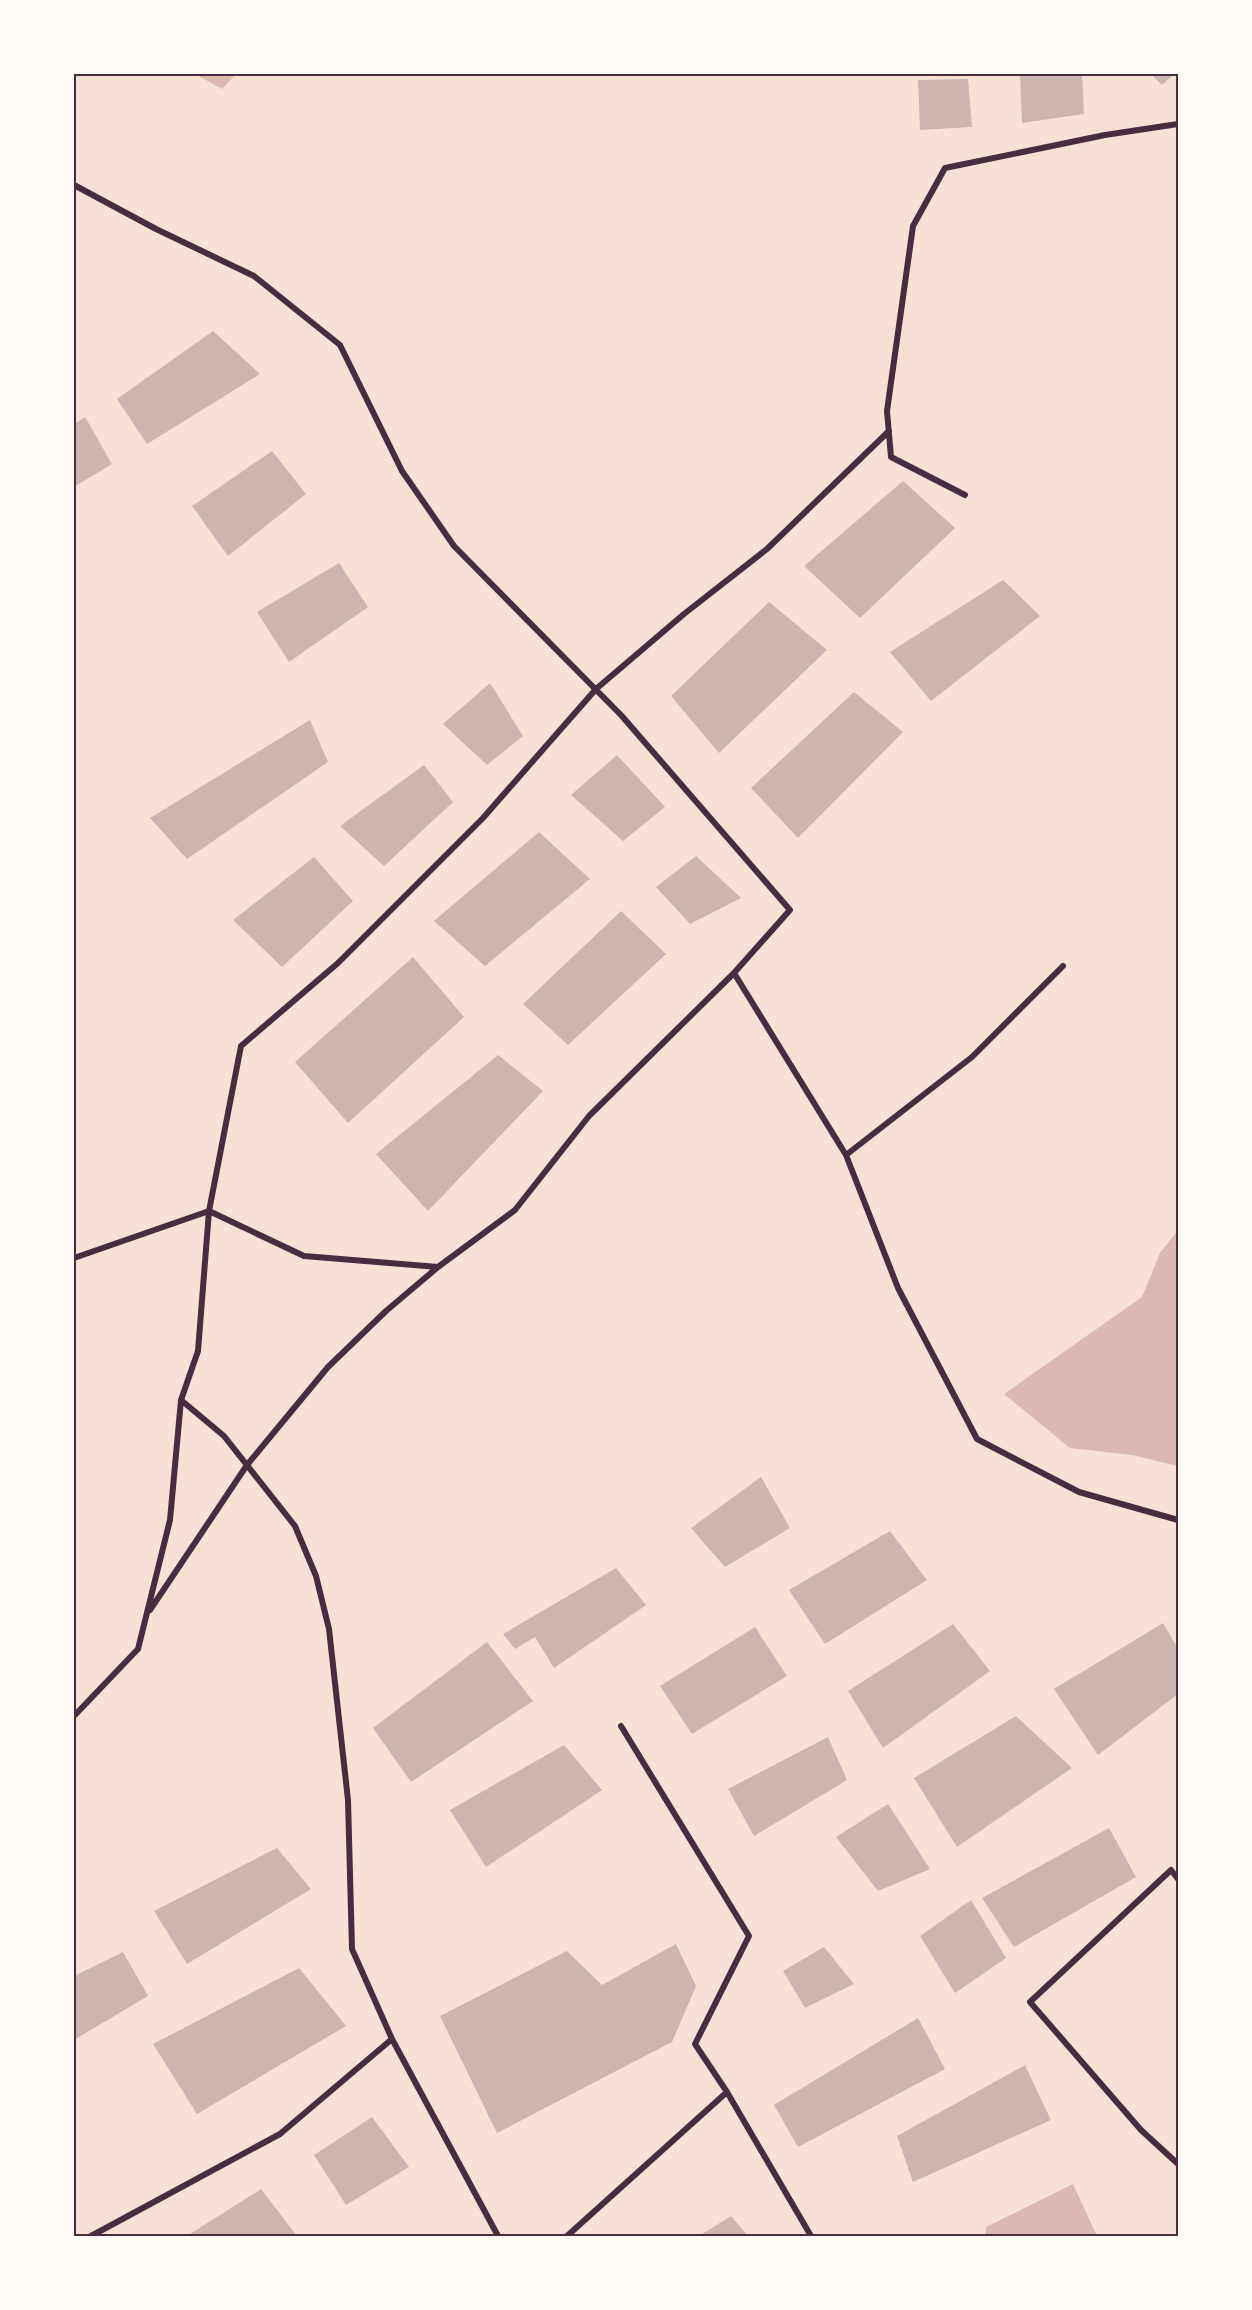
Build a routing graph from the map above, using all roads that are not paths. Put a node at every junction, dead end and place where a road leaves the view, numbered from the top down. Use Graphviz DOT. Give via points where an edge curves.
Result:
graph roads {
  1 [pos="1179,124"];
  2 [pos="74,185"];
  3 [pos="889,432"];
  4 [pos="964,495"];
  5 [pos="596,689"];
  6 [pos="1063,966"];
  7 [pos="734,973"];
  8 [pos="846,1155"];
  9 [pos="209,1211"];
  10 [pos="74,1258"];
  11 [pos="438,1268"];
  12 [pos="181,1400"];
  13 [pos="247,1465"];
  14 [pos="1179,1520"];
  15 [pos="147,1615"];
  16 [pos="74,1716"];
  17 [pos="621,1726"];
  18 [pos="1179,1879"];
  19 [pos="392,2038"];
  20 [pos="728,2092"];
  21 [pos="1179,2164"];
  22 [pos="91,2236"];
  23 [pos="498,2236"];
  24 [pos="567,2236"];
  25 [pos="812,2236"];
  1 -- 3 [label="street" via="945,168 913,226 887,411"];
  2 -- 5 [label="street" via="254,276 340,345 402,471 454,546"];
  3 -- 4 [label="street" via="891,457"];
  3 -- 5 [label="street" via="766,549"];
  5 -- 7 [label="street" via="790,910"];
  5 -- 9 [label="street" via="475,826 338,963 241,1046"];
  6 -- 8 [label="street" via="972,1057"];
  7 -- 8 [label="street"];
  7 -- 11 [label="street" via="589,1116 515,1210"];
  8 -- 14 [label="street" via="898,1288 977,1439 1079,1492"];
  9 -- 10 [label="street"];
  9 -- 11 [label="street" via="304,1256"];
  9 -- 12 [label="street" via="198,1351"];
  11 -- 13 [label="street" via="328,1367"];
  12 -- 13 [label="street" via="224,1436"];
  12 -- 15 [label="street" via="170,1520"];
  13 -- 15 [label="street"];
  13 -- 19 [label="street" via="295,1526 316,1576 329,1629 348,1800 352,1949"];
  15 -- 16 [label="street" via="138,1649"];
  17 -- 20 [label="street" via="749,1936 695,2044"];
  18 -- 21 [label="street" via="1171,1870 1030,2002 1141,2130"];
  19 -- 22 [label="street" via="280,2134"];
  19 -- 23 [label="street"];
  20 -- 24 [label="street"];
  20 -- 25 [label="street"];
}
